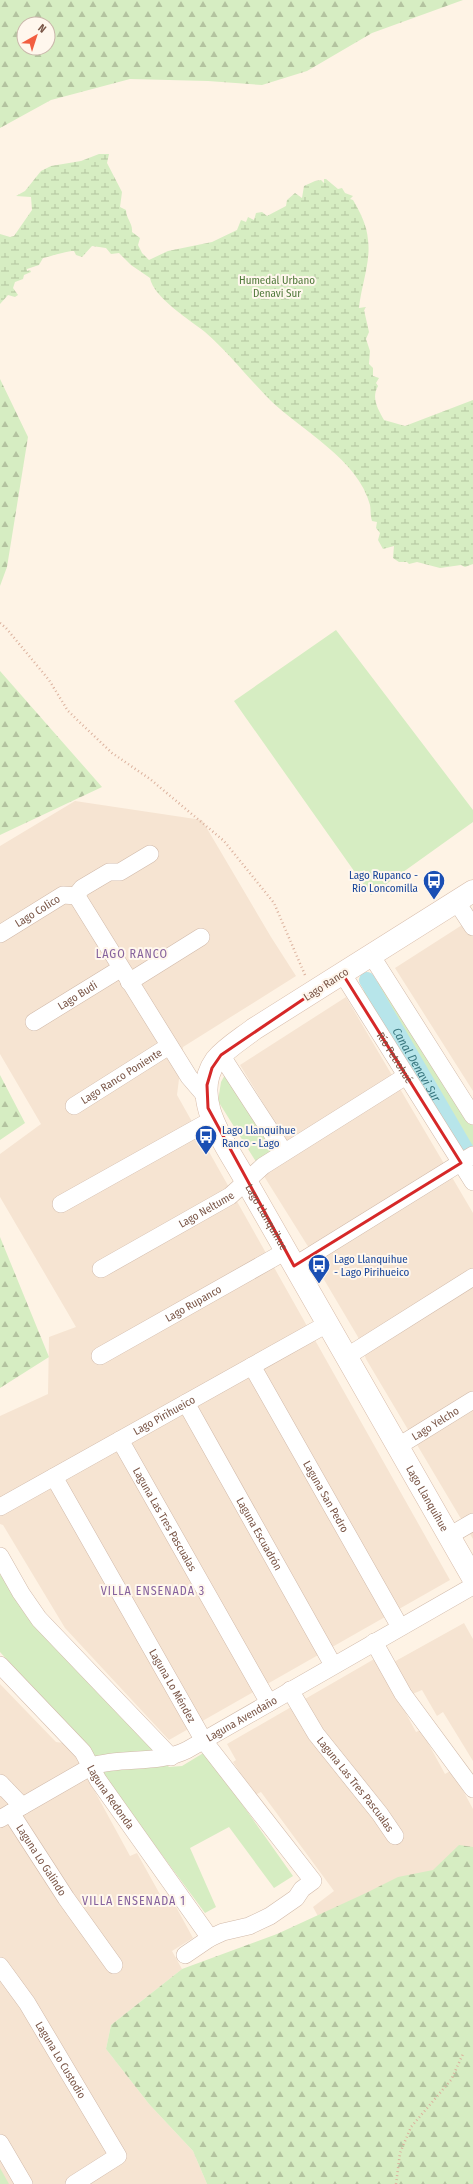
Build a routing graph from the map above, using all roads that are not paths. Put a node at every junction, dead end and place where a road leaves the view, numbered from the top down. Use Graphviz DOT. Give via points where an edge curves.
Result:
graph roads {
  1 [pos="150,854"];
  2 [pos="78,896"];
  3 [pos="465,896"];
  4 [pos="473,927"];
  5 [pos="0,934"];
  6 [pos="202,937"];
  7 [pos="371,955"];
  8 [pos="342,973"];
  9 [pos="125,976"];
  10 [pos="34,1022"];
  11 [pos="169,1046"];
  12 [pos="221,1055"];
  13 [pos="406,1076"];
  14 [pos="207,1098"];
  15 [pos="74,1106"];
  16 [pos="473,1116"];
  17 [pos="213,1119"];
  18 [pos="284,1152"];
  19 [pos="467,1159"];
  20 [pos="246,1181"];
  21 [pos="473,1182"];
  22 [pos="62,1204"];
  23 [pos="290,1259"];
  24 [pos="101,1269"];
  25 [pos="473,1277"];
  26 [pos="327,1324"];
  27 [pos="100,1356"];
  28 [pos="346,1358"];
  29 [pos="252,1366"];
  30 [pos="473,1400"];
  31 [pos="186,1403"];
  32 [pos="120,1440"];
  33 [pos="397,1447"];
  34 [pos="54,1477"];
  35 [pos="0,1507"];
  36 [pos="473,1522"];
  37 [pos="449,1536"];
  38 [pos="0,1556"];
  39 [pos="473,1578"];
  40 [pos="473,1586"];
  41 [pos="400,1627"];
  42 [pos="374,1642"];
  43 [pos="0,1665"];
  44 [pos="333,1665"];
  45 [pos="290,1690"];
  46 [pos="269,1703"];
  47 [pos="204,1741"];
  48 [pos="171,1756"];
  49 [pos="92,1766"];
  50 [pos="0,1783"];
  51 [pos="473,1789"];
  52 [pos="11,1813"];
  53 [pos="395,1836"];
  54 [pos="210,1938"];
  55 [pos="185,1955"];
  56 [pos="114,1965"];
  57 [pos="0,1966"];
  58 [pos="0,2143"];
  59 [pos="78,2183"];
  60 [pos="24,2184"];
  1 -- 2 [label="street" via="120,872 109,872 82,888"];
  2 -- 5 [label="street, Lago Colico" via="63,896"];
  2 -- 9 [label="street, Lago Llanquihue"];
  3 -- 4 [label="street"];
  3 -- 7 [label="street, Lago Ranco"];
  6 -- 9 [label="street, Lago Budi"];
  7 -- 8 [label="street, Lago Ranco"];
  7 -- 16 [label="street"];
  8 -- 12 [label="street, Lago Ranco" via="254,1029"];
  8 -- 13 [label="street, Río Petrohué"];
  9 -- 10 [label="street, Lago Budi"];
  9 -- 11 [label="street, Lago Llanquihue"];
  11 -- 14 [label="street, Lago Llanquihue" via="195,1087"];
  11 -- 15 [label="street, Lago Ranco Poniente"];
  12 -- 14 [label="street, Lago Ranco" via="209,1076"];
  12 -- 18 [label="street"];
  13 -- 18 [label="street, Lago Neltume"];
  13 -- 19 [label="street, Río Petrohué"];
  14 -- 17 [label="street, Lago Llanquihue"];
  17 -- 20 [label="street, Lago Llanquihue"];
  17 -- 22 [label="street"];
  18 -- 20 [label="street, Lago Neltume" via="257,1170"];
  19 -- 21 [label="street, Río Petrohué"];
  19 -- 23 [label="street, Lago Rupanco"];
  20 -- 23 [label="street, Lago Llanquihue"];
  20 -- 24 [label="street, Lago Neltume" via="230,1196"];
  23 -- 26 [label="street, Lago Llanquihue"];
  23 -- 27 [label="street, Lago Rupanco"];
  25 -- 28 [label="street"];
  26 -- 28 [label="street, Lago Llanquihue"];
  26 -- 29 [label="street, Lago Pirihueico"];
  28 -- 33 [label="street, Lago Llanquihue"];
  29 -- 31 [label="street, Lago Pirihueico"];
  29 -- 41 [label="street, Laguna San Pedro"];
  30 -- 33 [label="street, Lago Yelcho"];
  31 -- 32 [label="street, Lago Pirihueico"];
  31 -- 44 [label="street, Laguna Escuadrón"];
  32 -- 34 [label="street, Lago Pirihueico"];
  32 -- 46 [label="street, Laguna Las Tres Pascualas"];
  33 -- 37 [label="street, Lago Llanquihue"];
  34 -- 35 [label="street, Lago Pirihueico"];
  34 -- 47 [label="street, Laguna Lo Méndez"];
  36 -- 37 [label="street"];
  37 -- 39 [label="street, Lago Llanquihue"];
  38 -- 48 [label="street" via="39,1618"];
  40 -- 41 [label="street, Laguna Avendaño"];
  41 -- 42 [label="street, Laguna Avendaño"];
  42 -- 44 [label="street, Laguna Avendaño"];
  42 -- 51 [label="street" via="404,1694"];
  43 -- 49 [label="street, Laguna Redonda" via="83,1752"];
  44 -- 45 [label="street, Laguna Avendaño"];
  45 -- 46 [label="street, Laguna Avendaño"];
  45 -- 53 [label="street, Laguna Las Tres Pascualas" via="316,1734"];
  46 -- 47 [label="street, Laguna Avendaño"];
  47 -- 48 [label="street, Laguna Avendaño"];
  47 -- 54 [label="street, Laguna Lo Méndez" via="313,1881 302,1889 296,1898 270,1916 249,1926"];
  48 -- 49 [label="street, Laguna Avendaño" via="107,1762"];
  49 -- 52 [label="street, Laguna Avendaño"];
  49 -- 54 [label="street, Laguna Redonda" via="98,1780"];
  50 -- 52 [label="street, Laguna Lo Galindo"];
  52 -- 56 [label="street, Laguna Lo Galindo" via="66,1898"];
  54 -- 55 [label="street"];
  57 -- 59 [label="street, Laguna Lo Custodio" via="27,2003 118,2156"];
  58 -- 60 [label="street"];
}
